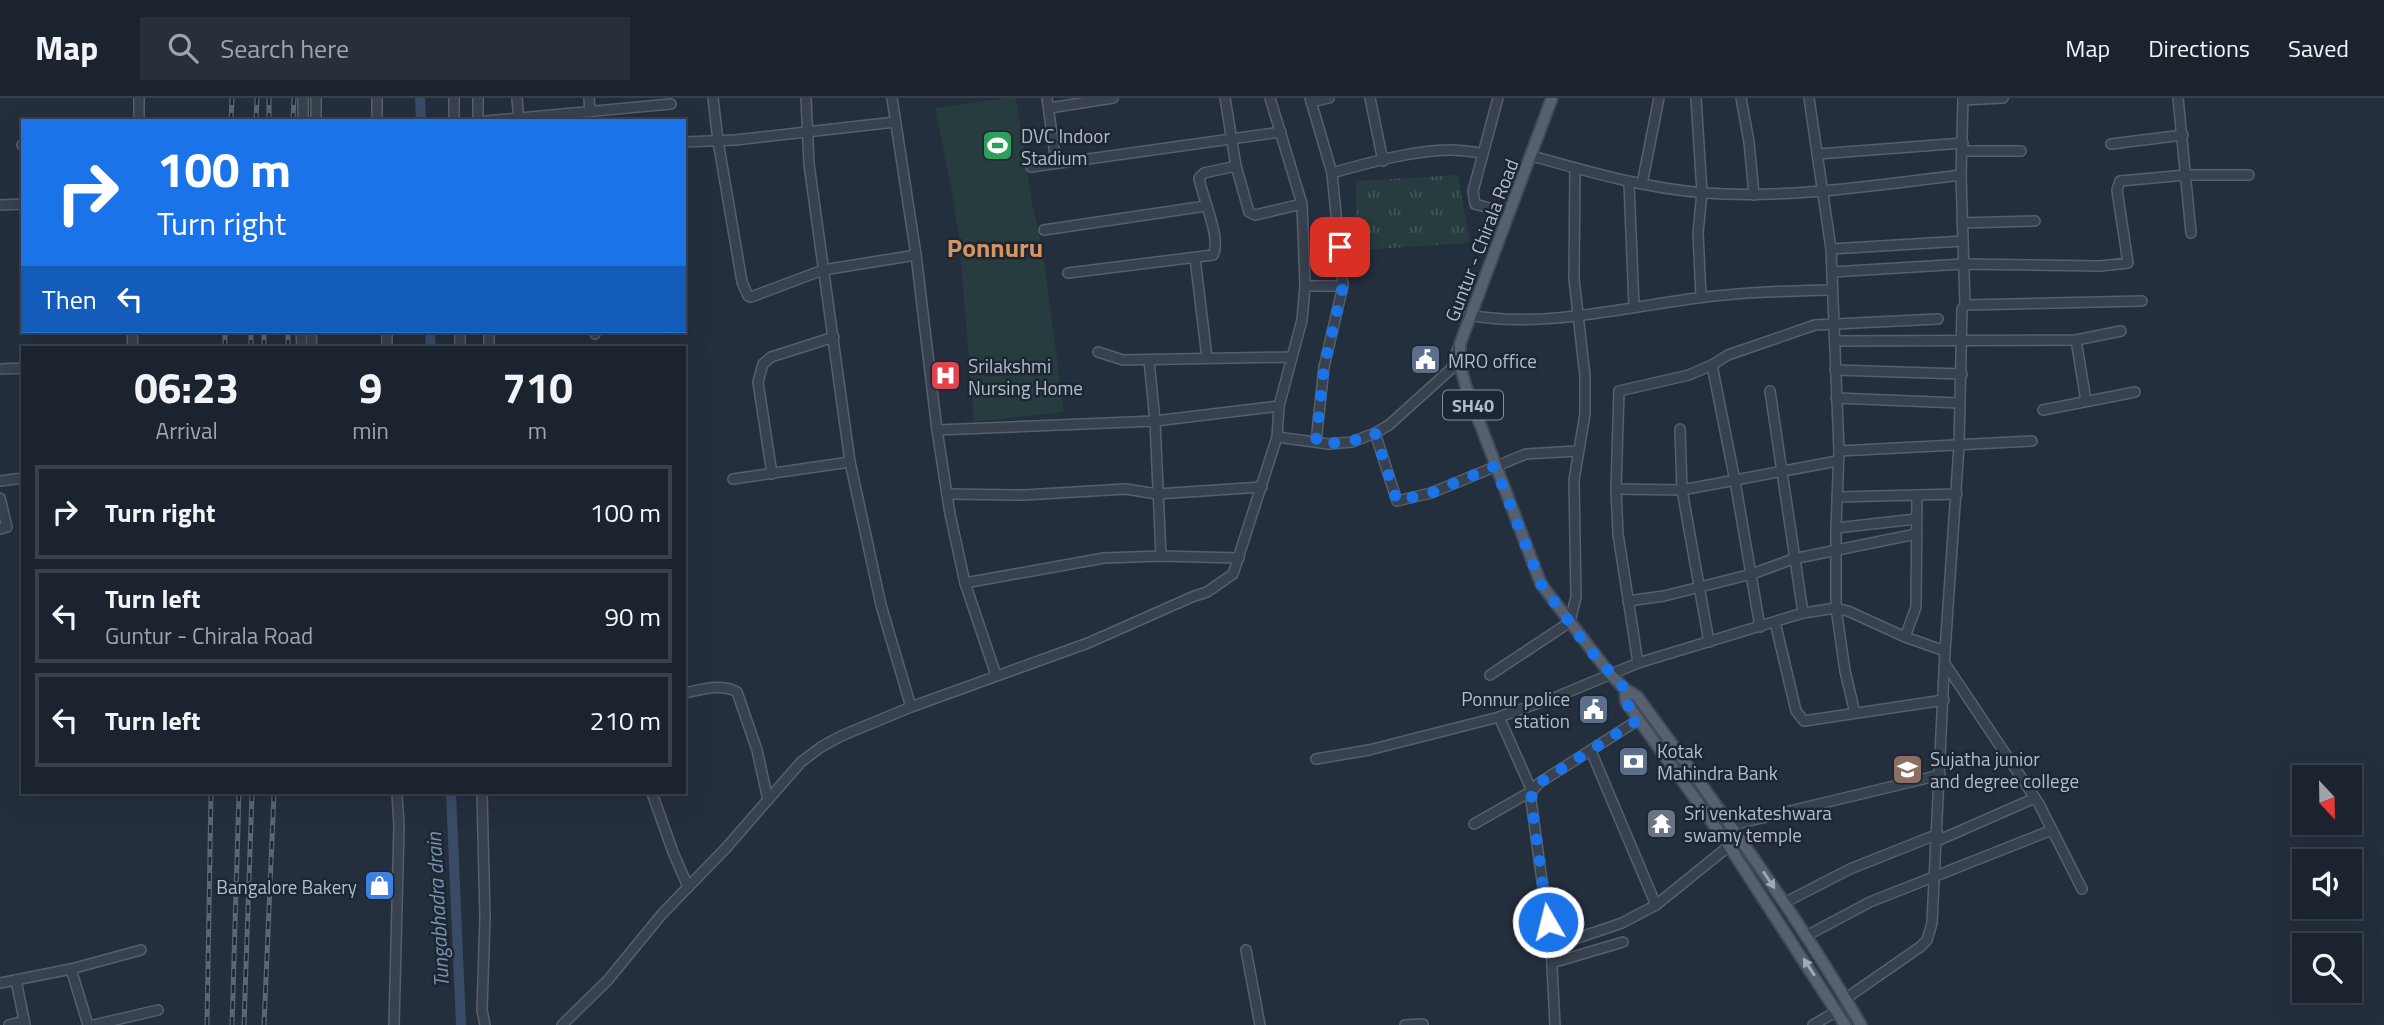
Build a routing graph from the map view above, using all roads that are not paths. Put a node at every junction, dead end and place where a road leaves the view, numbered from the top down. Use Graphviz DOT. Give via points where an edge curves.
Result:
graph roads {
  1 [pos="139,98"];
  2 [pos="303,98"];
  3 [pos="377,98"];
  4 [pos="454,98"];
  5 [pos="478,98"];
  6 [pos="517,98"];
  7 [pos="589,98"];
  8 [pos="713,98"];
  9 [pos="806,98"];
  10 [pos="892,98"];
  11 [pos="1113,98"];
  12 [pos="1225,98"];
  13 [pos="1270,98"];
  14 [pos="1329,98"];
  15 [pos="1370,98"];
  16 [pos="1498,98"];
  17 [pos="1552,98"];
  18 [pos="1659,98"];
  19 [pos="1696,98"];
  20 [pos="1741,98"];
  21 [pos="1809,98"];
  22 [pos="2003,98"];
  23 [pos="2178,98"];
  24 [pos="316,99"];
  25 [pos="1963,99"];
  26 [pos="1311,100"];
  27 [pos="1048,103"];
  28 [pos="671,104"];
  29 [pos="590,112"];
  30 [pos="139,119"];
  31 [pos="303,119"];
  32 [pos="316,119"];
  33 [pos="377,119"];
  34 [pos="454,119"];
  35 [pos="478,119"];
  36 [pos="519,119"];
  37 [pos="895,122"];
  38 [pos="808,132"];
  39 [pos="1281,132"];
  40 [pos="2183,135"];
  41 [pos="1231,140"];
  42 [pos="718,141"];
  43 [pos="686,142"];
  44 [pos="2112,144"];
  45 [pos="1963,147"];
  46 [pos="2021,151"];
  47 [pos="1482,153"];
  48 [pos="1818,154"];
  49 [pos="1532,156"];
  50 [pos="1383,161"];
  51 [pos="1056,163"];
  52 [pos="1236,166"];
  53 [pos="1031,167"];
  54 [pos="1575,169"];
  55 [pos="1332,173"];
  56 [pos="1961,175"];
  57 [pos="2186,175"];
  58 [pos="2249,175"];
  59 [pos="1629,183"];
  60 [pos="1642,184"];
  61 [pos="1823,191"];
  62 [pos="1702,192"];
  63 [pos="1754,195"];
  64 [pos="21,204"];
  65 [pos="1302,204"];
  66 [pos="0,205"];
  67 [pos="1206,206"];
  68 [pos="1509,214"];
  69 [pos="2035,221"];
  70 [pos="1962,223"];
  71 [pos="1044,230"];
  72 [pos="2191,233"];
  73 [pos="1963,241"];
  74 [pos="1831,249"];
  75 [pos="916,256"];
  76 [pos="1195,258"];
  77 [pos="1963,264"];
  78 [pos="823,270"];
  79 [pos="1832,272"];
  80 [pos="1068,274"];
  81 [pos="1305,286"];
  82 [pos="1343,286"];
  83 [pos="1832,290"];
  84 [pos="1701,297"];
  85 [pos="2142,301"];
  86 [pos="1965,305"];
  87 [pos="1634,307"];
  88 [pos="1469,315"];
  89 [pos="1577,315"];
  90 [pos="1938,319"];
  91 [pos="1834,323"];
  92 [pos="2121,331"];
  93 [pos="834,337"];
  94 [pos="2076,340"];
  95 [pos="1835,341"];
  96 [pos="1961,341"];
  97 [pos="1460,344"];
  98 [pos="1098,352"];
  99 [pos="1292,357"];
  100 [pos="1207,358"];
  101 [pos="1149,360"];
  102 [pos="1712,365"];
  103 [pos="21,368"];
  104 [pos="0,369"];
  105 [pos="1835,370"];
  106 [pos="1962,374"];
  107 [pos="1770,391"];
  108 [pos="2135,393"];
  109 [pos="1836,398"];
  110 [pos="2086,401"];
  111 [pos="1959,403"];
  112 [pos="1279,406"];
  113 [pos="2043,410"];
  114 [pos="1155,421"];
  115 [pos="1680,429"];
  116 [pos="937,430"];
  117 [pos="1375,433"];
  118 [pos="1277,437"];
  119 [pos="2032,441"];
  120 [pos="1316,442"];
  121 [pos="1959,446"];
  122 [pos="1577,451"];
  123 [pos="1839,451"];
  124 [pos="1838,461"];
  125 [pos="850,462"];
  126 [pos="1495,466"];
  127 [pos="1782,471"];
  128 [pos="772,474"];
  129 [pos="21,478"];
  130 [pos="733,479"];
  131 [pos="0,481"];
  132 [pos="1735,481"];
  133 [pos="1262,487"];
  134 [pos="1616,489"];
  135 [pos="1682,491"];
  136 [pos="947,494"];
  137 [pos="1157,494"];
  138 [pos="1957,494"];
  139 [pos="1917,495"];
  140 [pos="1837,497"];
  141 [pos="0,498"];
  142 [pos="1916,520"];
  143 [pos="1836,528"];
  144 [pos="0,529"];
  145 [pos="1916,534"];
  146 [pos="1836,552"];
  147 [pos="1161,556"];
  148 [pos="1239,558"];
  149 [pos="1793,559"];
  150 [pos="1752,574"];
  151 [pos="965,583"];
  152 [pos="1698,587"];
  153 [pos="1628,601"];
  154 [pos="1836,608"];
  155 [pos="1803,613"];
  156 [pos="1570,622"];
  157 [pos="1775,622"];
  158 [pos="1760,627"];
  159 [pos="1906,637"];
  160 [pos="1709,642"];
  161 [pos="1945,651"];
  162 [pos="1638,663"];
  163 [pos="1946,665"];
  164 [pos="1610,674"];
  165 [pos="996,675"];
  166 [pos="1490,675"];
  167 [pos="1625,689"];
  168 [pos="686,693"];
  169 [pos="1944,700"];
  170 [pos="911,707"];
  171 [pos="1855,713"];
  172 [pos="1499,717"];
  173 [pos="1638,720"];
  174 [pos="1591,751"];
  175 [pos="1316,759"];
  176 [pos="1940,775"];
  177 [pos="1532,790"];
  178 [pos="397,794"];
  179 [pos="482,794"];
  180 [pos="652,794"];
  181 [pos="2035,798"];
  182 [pos="768,800"];
  183 [pos="1475,824"];
  184 [pos="1731,825"];
  185 [pos="2052,830"];
  186 [pos="1938,838"];
  187 [pos="1729,846"];
  188 [pos="1935,875"];
  189 [pos="688,887"];
  190 [pos="2082,889"];
  191 [pos="1784,903"];
  192 [pos="1656,905"];
  193 [pos="1806,936"];
  194 [pos="1623,942"];
  195 [pos="1551,947"];
  196 [pos="141,950"];
  197 [pos="1246,950"];
  198 [pos="1552,963"];
  199 [pos="71,968"];
  200 [pos="16,979"];
  201 [pos="0,983"];
  202 [pos="1845,999"];
  203 [pos="158,1010"];
  204 [pos="1837,1011"];
  205 [pos="25,1023"];
  206 [pos="1423,1024"];
  207 [pos="9,1025"];
  208 [pos="88,1025"];
  209 [pos="94,1025"];
  210 [pos="394,1025"];
  211 [pos="485,1025"];
  212 [pos="562,1025"];
  213 [pos="1260,1025"];
  214 [pos="1405,1025"];
  215 [pos="1555,1025"];
  216 [pos="1813,1025"];
  217 [pos="1845,1025"];
  218 [pos="1861,1025"];
  1 -- 30 [label="street"];
  2 -- 24 [label="street"];
  2 -- 31 [label="street"];
  3 -- 33 [label="street"];
  4 -- 34 [label="street"];
  5 -- 35 [label="street"];
  6 -- 36 [label="street"];
  7 -- 29 [label="street"];
  8 -- 42 [label="street"];
  9 -- 38 [label="street"];
  10 -- 37 [label="street"];
  11 -- 27 [label="street"];
  12 -- 41 [label="street"];
  13 -- 39 [label="street"];
  14 -- 26 [label="street"];
  15 -- 50 [label="street"];
  16 -- 47 [label="street"];
  17 -- 49 [label="main road, Guntur - Chirala Road / SH40"];
  18 -- 60 [label="street"];
  19 -- 62 [label="street"];
  20 -- 63 [label="street"];
  21 -- 48 [label="street"];
  22 -- 25 [label="street"];
  23 -- 40 [label="street"];
  24 -- 32 [label="street"];
  25 -- 45 [label="street"];
  26 -- 55 [label="street"];
  27 -- 51 [label="street"];
  28 -- 29 [label="street"];
  29 -- 36 [label="street"];
  37 -- 38 [label="street"];
  37 -- 75 [label="street"];
  38 -- 42 [label="street"];
  38 -- 78 [label="street"];
  39 -- 41 [label="street"];
  39 -- 65 [label="street"];
  40 -- 44 [label="street"];
  40 -- 57 [label="street"];
  41 -- 51 [label="street"];
  41 -- 52 [label="street"];
  42 -- 43 [label="street"];
  42 -- 78 [label="street" via="745,292 751,297"];
  45 -- 46 [label="street"];
  45 -- 48 [label="street"];
  45 -- 56 [label="street"];
  47 -- 50 [label="street" via="1429,151"];
  47 -- 68 [label="street" via="1473,191 1475,204"];
  48 -- 61 [label="street"];
  49 -- 54 [label="street"];
  49 -- 68 [label="main road, Guntur - Chirala Road / SH40"];
  50 -- 55 [label="street"];
  51 -- 53 [label="street"];
  52 -- 65 [label="street" via="1252,214"];
  52 -- 67 [label="street" via="1201,175"];
  54 -- 59 [label="street"];
  54 -- 89 [label="street"];
  55 -- 82 [label="street"];
  56 -- 61 [label="street"];
  56 -- 70 [label="street"];
  57 -- 58 [label="street"];
  57 -- 72 [label="street"];
  57 -- 77 [label="street" via="2127,179 2117,185 2128,263"];
  59 -- 60 [label="street"];
  59 -- 87 [label="street"];
  60 -- 62 [label="street"];
  61 -- 63 [label="street"];
  61 -- 74 [label="street"];
  62 -- 63 [label="street"];
  62 -- 84 [label="street" via="1698,233"];
  64 -- 66 [label="street"];
  65 -- 81 [label="street"];
  67 -- 71 [label="street"];
  67 -- 76 [label="street" via="1215,251"];
  68 -- 88 [label="main road, Guntur - Chirala Road / SH40"];
  69 -- 70 [label="street"];
  70 -- 73 [label="street"];
  73 -- 74 [label="street"];
  73 -- 77 [label="street"];
  74 -- 79 [label="street"];
  75 -- 78 [label="street"];
  75 -- 116 [label="street"];
  76 -- 80 [label="street"];
  76 -- 100 [label="street"];
  77 -- 79 [label="street"];
  77 -- 86 [label="street"];
  78 -- 93 [label="street"];
  79 -- 83 [label="street"];
  81 -- 82 [label="street"];
  81 -- 99 [label="street"];
  82 -- 120 [label="street" via="1324,367"];
  83 -- 84 [label="street"];
  83 -- 91 [label="street"];
  84 -- 87 [label="street"];
  85 -- 86 [label="street"];
  86 -- 96 [label="street"];
  87 -- 89 [label="street"];
  88 -- 89 [label="street" via="1493,319"];
  88 -- 97 [label="main road, Guntur - Chirala Road / SH40"];
  89 -- 122 [label="street" via="1585,376 1585,414"];
  90 -- 91 [label="street"];
  91 -- 95 [label="street"];
  91 -- 102 [label="street" via="1779,337"];
  92 -- 94 [label="street"];
  93 -- 125 [label="street"];
  93 -- 128 [label="street" via="771,357 763,364 758,382"];
  94 -- 96 [label="street"];
  94 -- 110 [label="street"];
  95 -- 96 [label="street"];
  95 -- 105 [label="street"];
  96 -- 106 [label="street"];
  97 -- 117 [label="street" via="1451,369"];
  97 -- 126 [label="main road, Guntur - Chirala Road / SH40" via="1466,387"];
  98 -- 101 [label="street" via="1123,360"];
  99 -- 100 [label="street"];
  99 -- 112 [label="street"];
  100 -- 101 [label="street"];
  101 -- 114 [label="street"];
  102 -- 132 [label="street"];
  102 -- 134 [label="street" via="1619,391"];
  103 -- 104 [label="street"];
  105 -- 106 [label="street"];
  105 -- 109 [label="street"];
  106 -- 111 [label="street"];
  107 -- 127 [label="street"];
  108 -- 110 [label="street"];
  109 -- 111 [label="street"];
  109 -- 123 [label="street"];
  110 -- 113 [label="street"];
  111 -- 121 [label="street"];
  112 -- 114 [label="street"];
  112 -- 118 [label="street"];
  114 -- 116 [label="street"];
  114 -- 137 [label="street"];
  115 -- 135 [label="street"];
  116 -- 136 [label="street"];
  117 -- 120 [label="street" via="1352,442"];
  117 -- 126 [label="street" via="1397,501 1431,493"];
  118 -- 120 [label="street"];
  118 -- 133 [label="street"];
  119 -- 121 [label="street"];
  121 -- 123 [label="street"];
  121 -- 138 [label="street"];
  122 -- 126 [label="street" via="1526,454"];
  122 -- 156 [label="street" via="1576,597"];
  123 -- 124 [label="street"];
  124 -- 127 [label="street"];
  124 -- 140 [label="street"];
  125 -- 128 [label="street"];
  125 -- 170 [label="street" via="881,605"];
  126 -- 156 [label="main road, Guntur - Chirala Road / SH40" via="1541,584"];
  127 -- 132 [label="street"];
  127 -- 149 [label="street"];
  128 -- 130 [label="street"];
  129 -- 131 [label="street"];
  132 -- 135 [label="street"];
  132 -- 150 [label="street"];
  133 -- 137 [label="street"];
  133 -- 148 [label="street"];
  134 -- 135 [label="street"];
  134 -- 153 [label="street"];
  135 -- 152 [label="street"];
  136 -- 137 [label="street" via="1126,489"];
  136 -- 151 [label="street"];
  137 -- 147 [label="street"];
  138 -- 139 [label="street"];
  138 -- 161 [label="street"];
  139 -- 140 [label="street"];
  139 -- 142 [label="street"];
  140 -- 143 [label="street"];
  141 -- 144 [label="street" via="7,527"];
  142 -- 143 [label="street"];
  142 -- 145 [label="street"];
  143 -- 146 [label="street"];
  145 -- 146 [label="street"];
  145 -- 159 [label="street" via="1916,607"];
  146 -- 149 [label="street"];
  146 -- 154 [label="street"];
  147 -- 148 [label="street"];
  147 -- 151 [label="street" via="1104,558"];
  148 -- 165 [label="street" via="1233,574 1207,592 1076,648"];
  149 -- 150 [label="street"];
  149 -- 155 [label="street"];
  150 -- 152 [label="street"];
  150 -- 158 [label="street"];
  151 -- 165 [label="street"];
  152 -- 153 [label="street"];
  152 -- 160 [label="street"];
  153 -- 162 [label="street"];
  154 -- 155 [label="street"];
  154 -- 159 [label="street"];
  154 -- 171 [label="street"];
  155 -- 157 [label="street"];
  156 -- 164 [label="main road, Guntur - Chirala Road / SH40"];
  156 -- 166 [label="street"];
  157 -- 158 [label="street"];
  157 -- 171 [label="street" via="1799,718 1808,722"];
  158 -- 160 [label="street"];
  159 -- 161 [label="street"];
  160 -- 162 [label="street"];
  161 -- 163 [label="street"];
  162 -- 164 [label="street"];
  163 -- 169 [label="street"];
  163 -- 181 [label="street"];
  164 -- 167 [label="main road, Guntur - Chirala Road / SH40"];
  164 -- 172 [label="street"];
  165 -- 170 [label="street"];
  167 -- 173 [label="main road, Guntur - Chirala Road / SH40" via="1626,702"];
  167 -- 184 [label="main road, Guntur - Chirala Road / SH40" via="1637,696"];
  168 -- 182 [label="street" via="717,687 737,692"];
  169 -- 171 [label="street"];
  169 -- 176 [label="street"];
  170 -- 182 [label="street" via="821,747 801,762"];
  172 -- 175 [label="street"];
  172 -- 177 [label="street"];
  173 -- 174 [label="street"];
  173 -- 187 [label="main road, Guntur - Chirala Road / SH40"];
  174 -- 177 [label="street"];
  174 -- 192 [label="street"];
  176 -- 184 [label="street"];
  176 -- 186 [label="street"];
  177 -- 183 [label="street"];
  177 -- 195 [label="street"];
  178 -- 210 [label="street"];
  179 -- 211 [label="street"];
  180 -- 189 [label="street"];
  181 -- 185 [label="street"];
  181 -- 186 [label="street"];
  182 -- 189 [label="street"];
  184 -- 191 [label="main road, Guntur - Chirala Road / SH40, one-way"];
  185 -- 188 [label="street"];
  185 -- 190 [label="street"];
  186 -- 188 [label="street"];
  186 -- 191 [label="street" via="1850,869"];
  187 -- 192 [label="street"];
  204 -- 187 [label="main road, Guntur - Chirala Road / SH40, one-way"];
  188 -- 193 [label="street"];
  188 -- 202 [label="street" via="1933,923 1927,940"];
  189 -- 212 [label="street" via="608,980"];
  191 -- 193 [label="main road, Guntur - Chirala Road / SH40"];
  192 -- 195 [label="street" via="1622,923"];
  193 -- 202 [label="main road, Guntur - Chirala Road / SH40"];
  194 -- 198 [label="street"];
  195 -- 198 [label="street"];
  196 -- 199 [label="street"];
  197 -- 213 [label="street"];
  198 -- 215 [label="street"];
  199 -- 200 [label="street"];
  199 -- 208 [label="street"];
  200 -- 201 [label="street"];
  200 -- 205 [label="street"];
  202 -- 218 [label="main road, Guntur - Chirala Road / SH40"];
  203 -- 209 [label="street"];
  204 -- 216 [label="street"];
  204 -- 217 [label="main road, Guntur - Chirala Road / SH40"];
  205 -- 207 [label="street"];
  206 -- 214 [label="street"];
}
